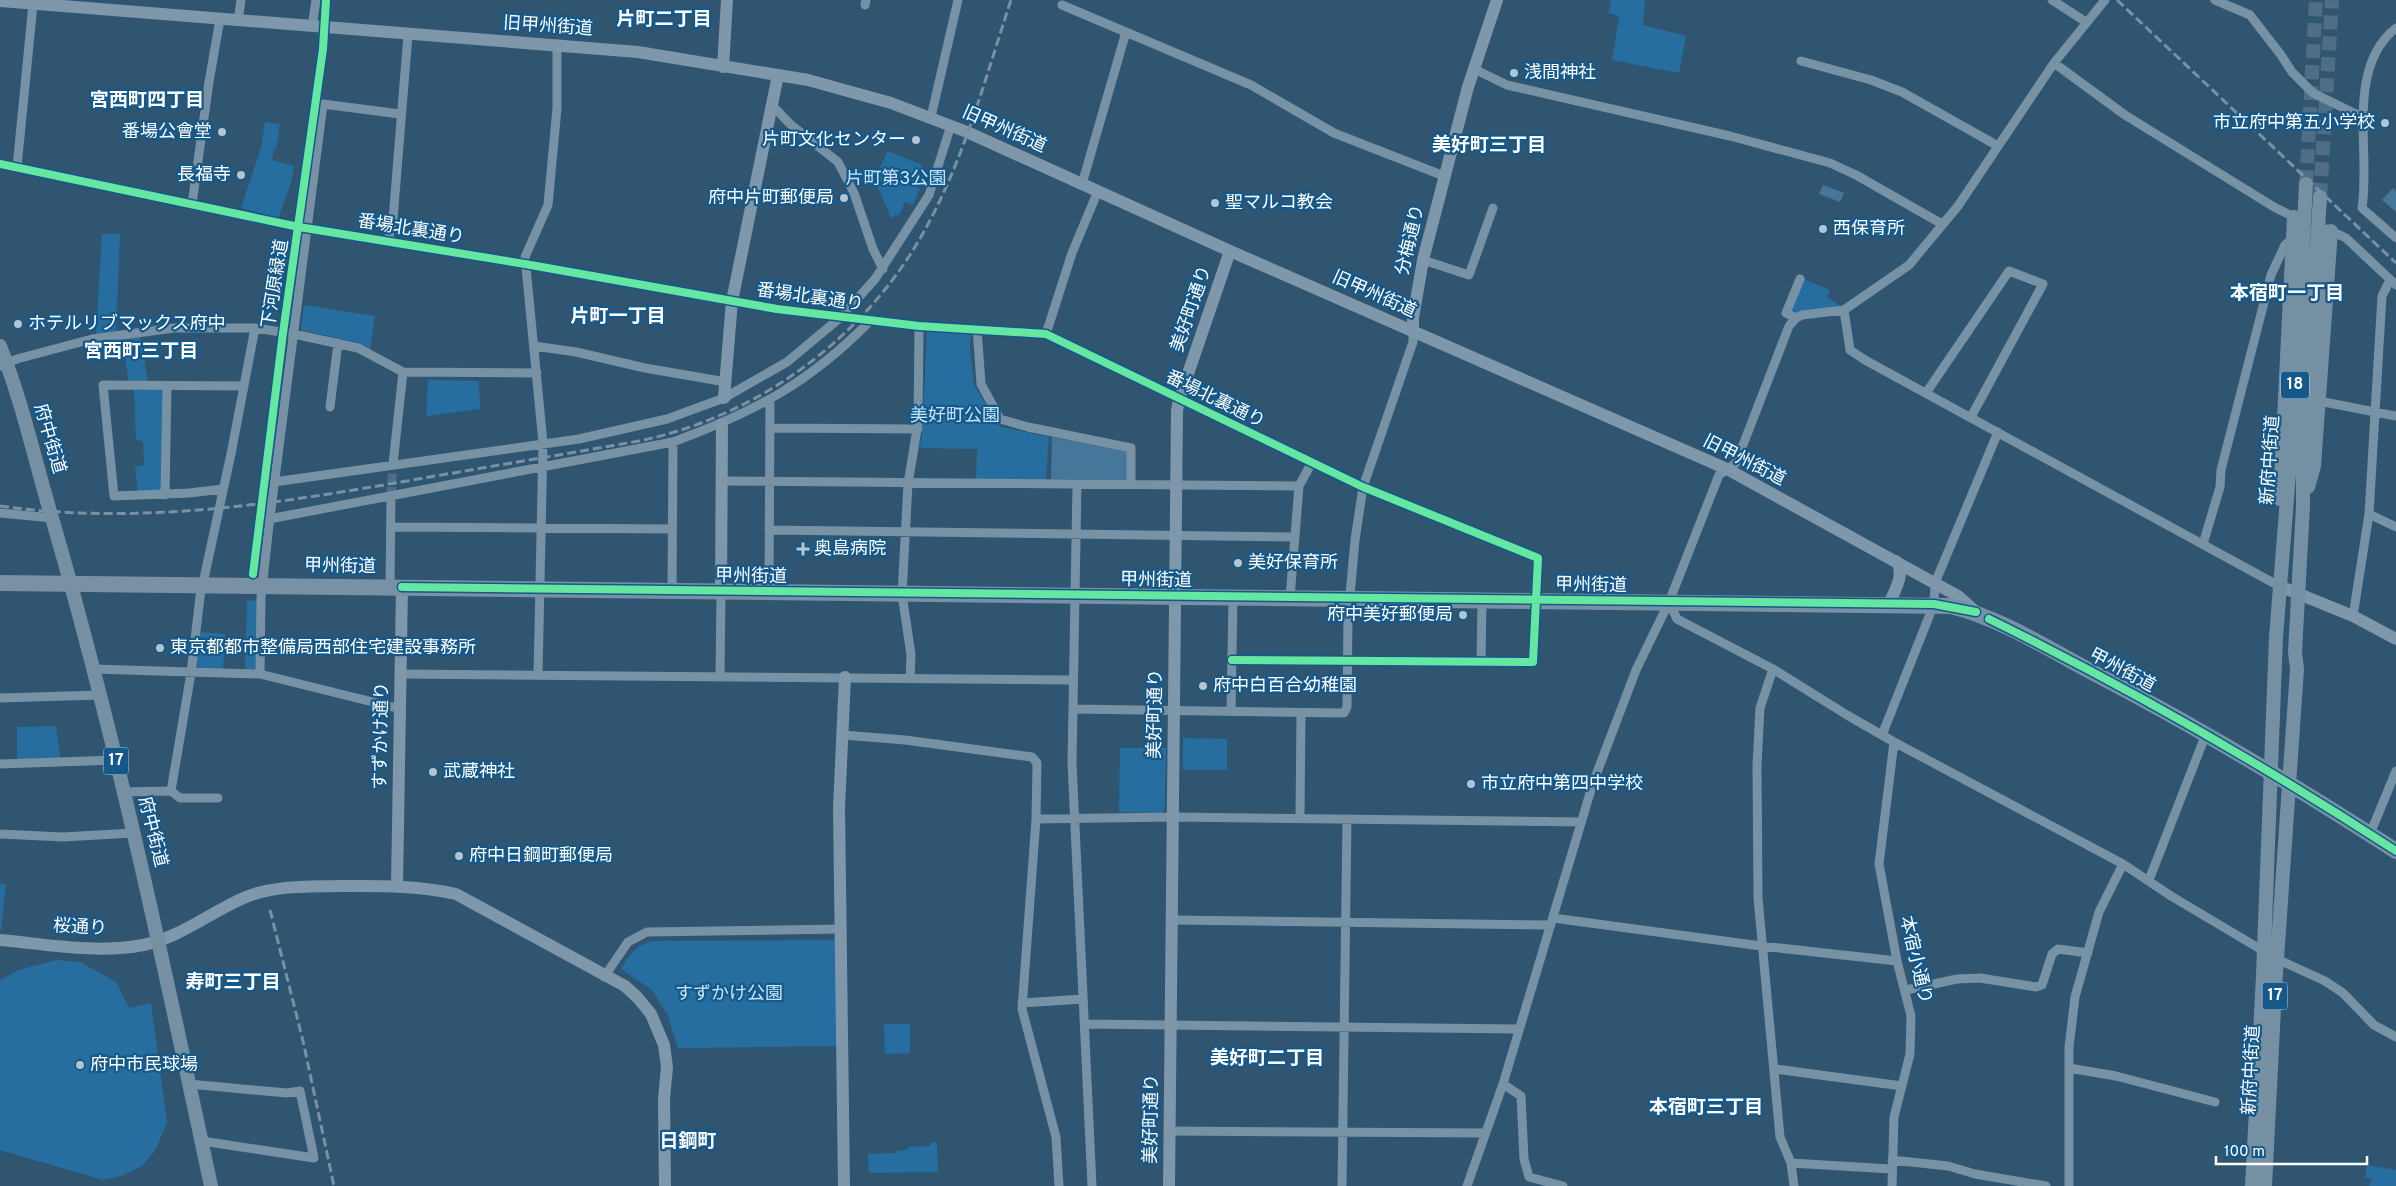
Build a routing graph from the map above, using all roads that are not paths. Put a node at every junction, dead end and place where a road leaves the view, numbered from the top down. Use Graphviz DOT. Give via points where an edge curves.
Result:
graph roads {
  1 [pos="241,0"];
  2 [pos="316,0"];
  3 [pos="727,0"];
  4 [pos="958,0"];
  5 [pos="1497,0"];
  6 [pos="2052,0"];
  7 [pos="2105,0"];
  8 [pos="2215,0"];
  9 [pos="0,1"];
  10 [pos="33,4"];
  11 [pos="1062,5"];
  12 [pos="220,19"];
  13 [pos="238,21"];
  14 [pos="2086,22"];
  15 [pos="312,27"];
  16 [pos="2396,28"];
  17 [pos="1126,32"];
  18 [pos="408,35"];
  19 [pos="557,44"];
  20 [pos="1801,61"];
  21 [pos="2054,63"];
  22 [pos="723,67"];
  23 [pos="1474,69"];
  24 [pos="778,75"];
  25 [pos="772,105"];
  26 [pos="400,114"];
  27 [pos="2362,116"];
  28 [pos="931,117"];
  29 [pos="951,125"];
  30 [pos="1998,146"];
  31 [pos="0,164"];
  32 [pos="17,168"];
  33 [pos="1444,176"];
  34 [pos="1082,184"];
  35 [pos="2306,184"];
  36 [pos="1098,191"];
  37 [pos="2320,197"];
  38 [pos="192,204"];
  39 [pos="1494,208"];
  40 [pos="2296,218"];
  41 [pos="1942,224"];
  42 [pos="308,229"];
  43 [pos="2327,230"];
  44 [pos="2293,238"];
  45 [pos="2396,238"];
  46 [pos="388,242"];
  47 [pos="1230,251"];
  48 [pos="1423,260"];
  49 [pos="525,264"];
  50 [pos="883,268"];
  51 [pos="1800,278"];
  52 [pos="2393,283"];
  53 [pos="732,301"];
  54 [pos="1844,310"];
  55 [pos="840,317"];
  56 [pos="1796,318"];
  57 [pos="870,321"];
  58 [pos="919,326"];
  59 [pos="255,328"];
  60 [pos="977,329"];
  61 [pos="1413,331"];
  62 [pos="294,334"];
  63 [pos="1046,334"];
  64 [pos="338,343"];
  65 [pos="0,346"];
  66 [pos="534,346"];
  67 [pos="3,364"];
  68 [pos="403,372"];
  69 [pos="536,374"];
  70 [pos="726,382"];
  71 [pos="167,386"];
  72 [pos="244,386"];
  73 [pos="1926,393"];
  74 [pos="724,398"];
  75 [pos="770,400"];
  76 [pos="1179,400"];
  77 [pos="2319,401"];
  78 [pos="330,407"];
  79 [pos="2375,413"];
  80 [pos="2396,416"];
  81 [pos="1971,417"];
  82 [pos="722,424"];
  83 [pos="770,428"];
  84 [pos="918,429"];
  85 [pos="1998,432"];
  86 [pos="673,442"];
  87 [pos="543,443"];
  88 [pos="1312,462"];
  89 [pos="393,464"];
  90 [pos="543,466"];
  91 [pos="1727,469"];
  92 [pos="722,480"];
  93 [pos="770,481"];
  94 [pos="274,482"];
  95 [pos="908,484"];
  96 [pos="1076,484"];
  97 [pos="1131,484"];
  98 [pos="1176,485"];
  99 [pos="1299,486"];
  100 [pos="1363,487"];
  101 [pos="223,489"];
  102 [pos="165,495"];
  103 [pos="391,496"];
  104 [pos="2303,506"];
  105 [pos="0,513"];
  106 [pos="2369,514"];
  107 [pos="52,518"];
  108 [pos="270,519"];
  109 [pos="391,527"];
  110 [pos="2396,527"];
  111 [pos="541,528"];
  112 [pos="672,529"];
  113 [pos="769,530"];
  114 [pos="904,532"];
  115 [pos="1075,534"];
  116 [pos="1176,535"];
  117 [pos="1295,537"];
  118 [pos="2203,544"];
  119 [pos="2283,549"];
  120 [pos="1896,561"];
  121 [pos="0,582"];
  122 [pos="1935,583"];
  123 [pos="71,584"];
  124 [pos="202,586"];
  125 [pos="262,586"];
  126 [pos="2279,586"];
  127 [pos="396,587"];
  128 [pos="540,590"];
  129 [pos="672,592"];
  130 [pos="721,592"];
  131 [pos="769,592"];
  132 [pos="2298,593"];
  133 [pos="902,594"];
  134 [pos="1074,595"];
  135 [pos="1175,596"];
  136 [pos="1233,597"];
  137 [pos="1290,598"];
  138 [pos="1350,599"];
  139 [pos="1482,600"];
  140 [pos="1537,600"];
  141 [pos="1670,602"];
  142 [pos="1889,604"];
  143 [pos="1934,604"];
  144 [pos="1982,616"];
  145 [pos="2353,616"];
  146 [pos="2396,639"];
  147 [pos="1232,660"];
  148 [pos="1347,661"];
  149 [pos="1481,662"];
  150 [pos="93,669"];
  151 [pos="1773,669"];
  152 [pos="191,673"];
  153 [pos="260,674"];
  154 [pos="401,674"];
  155 [pos="538,675"];
  156 [pos="720,677"];
  157 [pos="845,677"];
  158 [pos="910,678"];
  159 [pos="1073,680"];
  160 [pos="101,695"];
  161 [pos="0,698"];
  162 [pos="401,708"];
  163 [pos="1073,709"];
  164 [pos="1174,711"];
  165 [pos="1231,711"];
  166 [pos="1301,712"];
  167 [pos="2206,734"];
  168 [pos="843,735"];
  169 [pos="1882,735"];
  170 [pos="1894,742"];
  171 [pos="116,760"];
  172 [pos="0,764"];
  173 [pos="2396,771"];
  174 [pos="2270,772"];
  175 [pos="2289,783"];
  176 [pos="172,791"];
  177 [pos="123,792"];
  178 [pos="218,798"];
  179 [pos="1075,817"];
  180 [pos="1173,817"];
  181 [pos="1300,818"];
  182 [pos="1036,819"];
  183 [pos="1346,820"];
  184 [pos="1581,822"];
  185 [pos="132,833"];
  186 [pos="0,834"];
  187 [pos="2370,834"];
  188 [pos="2396,851"];
  189 [pos="2123,864"];
  190 [pos="2149,880"];
  191 [pos="397,886"];
  192 [pos="1172,920"];
  193 [pos="1345,922"];
  194 [pos="1552,922"];
  195 [pos="841,929"];
  196 [pos="0,940"];
  197 [pos="158,940"];
  198 [pos="1761,946"];
  199 [pos="2264,950"];
  200 [pos="2088,953"];
  201 [pos="2277,959"];
  202 [pos="1897,961"];
  203 [pos="604,976"];
  204 [pos="1906,990"];
  205 [pos="1083,999"];
  206 [pos="1022,1003"];
  207 [pos="1084,1024"];
  208 [pos="1170,1025"];
  209 [pos="1344,1027"];
  210 [pos="1518,1029"];
  211 [pos="2396,1037"];
  212 [pos="1776,1068"];
  213 [pos="2069,1068"];
  214 [pos="190,1084"];
  215 [pos="1503,1084"];
  216 [pos="1902,1086"];
  217 [pos="2215,1102"];
  218 [pos="1169,1131"];
  219 [pos="1343,1132"];
  220 [pos="1485,1133"];
  221 [pos="202,1141"];
  222 [pos="1790,1163"];
  223 [pos="1892,1165"];
  224 [pos="2003,1183"];
  225 [pos="211,1186"];
  226 [pos="665,1186"];
  227 [pos="844,1186"];
  228 [pos="1058,1186"];
  229 [pos="1092,1186"];
  230 [pos="1169,1186"];
  231 [pos="1342,1186"];
  232 [pos="1467,1186"];
  233 [pos="1563,1186"];
  234 [pos="1794,1186"];
  235 [pos="1892,1186"];
  236 [pos="2046,1186"];
  237 [pos="2069,1186"];
  238 [pos="2252,1186"];
  239 [pos="2265,1186"];
  1 -- 13 [label="street"];
  2 -- 15 [label="street"];
  3 -- 22 [label="street"];
  4 -- 28 [label="street"];
  5 -- 23 [label="street, 分梅通り"];
  6 -- 14 [label="street"];
  7 -- 14 [label="street"];
  8 -- 27 [label="street" via="2250,15 2292,72 2313,93"];
  9 -- 10 [label="street, 旧甲州街道"];
  10 -- 12 [label="street, 旧甲州街道"];
  10 -- 32 [label="street"];
  11 -- 17 [label="street"];
  12 -- 13 [label="street, 旧甲州街道"];
  12 -- 38 [label="street"];
  13 -- 15 [label="street, 旧甲州街道"];
  14 -- 21 [label="street"];
  15 -- 18 [label="street, 旧甲州街道"];
  16 -- 27 [label="street" via="2388,34 2373,59 2367,75"];
  17 -- 33 [label="street" via="1251,86 1334,134"];
  17 -- 34 [label="street"];
  18 -- 19 [label="street, 旧甲州街道"];
  18 -- 26 [label="street"];
  19 -- 22 [label="street, 旧甲州街道" via="638,52"];
  19 -- 49 [label="street" via="557,108 548,205 525,257"];
  20 -- 30 [label="street" via="1902,92"];
  21 -- 30 [label="street"];
  21 -- 40 [label="street" via="2125,115"];
  22 -- 24 [label="street, 旧甲州街道"];
  23 -- 33 [label="street, 分梅通り"];
  23 -- 41 [label="street" via="1507,85 1730,136 1830,163"];
  24 -- 25 [label="street"];
  24 -- 28 [label="street, 旧甲州街道" via="816,82"];
  25 -- 50 [label="street" via="790,124 838,162 854,193"];
  25 -- 53 [label="street"];
  26 -- 42 [label="street" via="323,104"];
  26 -- 46 [label="street" via="393,219"];
  27 -- 45 [label="street" via="2365,161 2362,208"];
  28 -- 29 [label="street, 旧甲州街道"];
  29 -- 34 [label="street, 旧甲州街道"];
  29 -- 50 [label="street" via="928,195"];
  30 -- 41 [label="street"];
  31 -- 32 [label="street, 番場北裏通り"];
  32 -- 38 [label="street, 番場北裏通り"];
  33 -- 48 [label="street, 分梅通り"];
  34 -- 36 [label="street, 旧甲州街道"];
  35 -- 119 [label="main road, 新府中街道 / 18"];
  36 -- 47 [label="street, 旧甲州街道"];
  36 -- 63 [label="street" via="1072,253"];
  37 -- 104 [label="main road, 新府中街道 / 18"];
  38 -- 42 [label="street, 番場北裏通り"];
  39 -- 48 [label="street" via="1469,275"];
  40 -- 43 [label="street"];
  40 -- 44 [label="main road"];
  41 -- 54 [label="street" via="1909,265"];
  42 -- 46 [label="street, 番場北裏通り"];
  42 -- 62 [label="street"];
  43 -- 52 [label="street" via="2346,238"];
  43 -- 77 [label="main road"];
  44 -- 118 [label="street" via="2285,245 2271,275 2221,470 2220,487"];
  44 -- 119 [label="main road" via="2279,486"];
  46 -- 49 [label="street, 番場北裏通り"];
  47 -- 61 [label="street, 旧甲州街道"];
  47 -- 76 [label="street, 美好町通り"];
  48 -- 61 [label="street, 分梅通り"];
  49 -- 53 [label="street, 番場北裏通り"];
  49 -- 66 [label="street"];
  50 -- 55 [label="street"];
  51 -- 56 [label="street" via="1786,313"];
  52 -- 79 [label="street" via="2382,296"];
  53 -- 55 [label="street, 番場北裏通り"];
  53 -- 70 [label="street"];
  54 -- 56 [label="street"];
  54 -- 73 [label="street" via="1850,350"];
  55 -- 57 [label="street, 番場北裏通り"];
  55 -- 74 [label="street" via="787,362"];
  56 -- 91 [label="street" via="1789,326 1736,463"];
  57 -- 58 [label="street, 番場北裏通り"];
  57 -- 75 [label="street" via="817,368"];
  58 -- 60 [label="street, 番場北裏通り"];
  58 -- 84 [label="street"];
  59 -- 62 [label="street"];
  59 -- 67 [label="street" via="174,328 139,332 92,339"];
  59 -- 72 [label="street"];
  60 -- 63 [label="street, 番場北裏通り"];
  60 -- 97 [label="street" via="981,384 1000,419 1131,448"];
  61 -- 91 [label="street, 旧甲州街道"];
  61 -- 100 [label="street, 分梅通り" via="1413,342"];
  62 -- 64 [label="street"];
  62 -- 94 [label="street"];
  63 -- 76 [label="street, 番場北裏通り"];
  64 -- 68 [label="street" via="358,348"];
  64 -- 78 [label="street"];
  65 -- 67 [label="main road, 府中街道 / 17"];
  66 -- 69 [label="street"];
  66 -- 70 [label="street"];
  67 -- 107 [label="main road, 府中街道 / 17"];
  68 -- 69 [label="street"];
  68 -- 89 [label="street"];
  69 -- 87 [label="street"];
  70 -- 74 [label="street"];
  71 -- 72 [label="street"];
  71 -- 102 [label="street"];
  71 -- 102 [label="street" via="103,385 114,496"];
  72 -- 101 [label="street"];
  73 -- 81 [label="street"];
  73 -- 81 [label="street" via="2009,271 2043,284"];
  74 -- 87 [label="street" via="638,427"];
  75 -- 82 [label="street"];
  75 -- 83 [label="street"];
  76 -- 88 [label="street, 番場北裏通り"];
  76 -- 98 [label="street, 美好町通り"];
  77 -- 79 [label="street"];
  77 -- 104 [label="main road" via="2314,466"];
  79 -- 80 [label="street"];
  79 -- 106 [label="street"];
  81 -- 85 [label="street"];
  82 -- 86 [label="street"];
  82 -- 92 [label="street"];
  83 -- 84 [label="street"];
  83 -- 93 [label="street"];
  84 -- 95 [label="street"];
  85 -- 118 [label="street"];
  85 -- 122 [label="street"];
  86 -- 90 [label="street"];
  86 -- 112 [label="street"];
  87 -- 89 [label="street"];
  87 -- 90 [label="street"];
  88 -- 99 [label="street"];
  88 -- 100 [label="street, 番場北裏通り"];
  89 -- 94 [label="street"];
  90 -- 103 [label="street"];
  90 -- 111 [label="street"];
  91 -- 120 [label="street, 旧甲州街道"];
  91 -- 141 [label="street" via="1719,475"];
  92 -- 93 [label="street"];
  92 -- 130 [label="street"];
  93 -- 95 [label="street"];
  93 -- 113 [label="street"];
  94 -- 108 [label="street"];
  95 -- 96 [label="street"];
  95 -- 114 [label="street"];
  96 -- 97 [label="street"];
  96 -- 115 [label="street"];
  97 -- 98 [label="street"];
  98 -- 99 [label="street"];
  98 -- 116 [label="street, 美好町通り"];
  99 -- 117 [label="street"];
  100 -- 138 [label="street, 分梅通り"];
  100 -- 140 [label="street, 番場北裏通り" via="1538,558"];
  101 -- 102 [label="street"];
  101 -- 124 [label="street"];
  103 -- 108 [label="street"];
  103 -- 109 [label="street"];
  104 -- 132 [label="main road, 新府中街道 / 18"];
  105 -- 107 [label="street"];
  106 -- 110 [label="street"];
  106 -- 145 [label="street"];
  107 -- 123 [label="main road, 府中街道 / 17"];
  108 -- 125 [label="street"];
  109 -- 111 [label="street"];
  109 -- 127 [label="street"];
  111 -- 112 [label="street"];
  111 -- 128 [label="street"];
  112 -- 129 [label="street"];
  113 -- 114 [label="street"];
  113 -- 131 [label="street"];
  114 -- 115 [label="street"];
  114 -- 133 [label="street"];
  115 -- 116 [label="street"];
  115 -- 134 [label="street"];
  116 -- 117 [label="street"];
  116 -- 135 [label="street, 美好町通り"];
  117 -- 137 [label="street"];
  118 -- 126 [label="street"];
  119 -- 126 [label="main road, 新府中街道 / 18"];
  120 -- 122 [label="street, 旧甲州街道"];
  120 -- 142 [label="street" via="1900,576"];
  121 -- 123 [label="highway, 甲州街道"];
  122 -- 143 [label="street"];
  122 -- 144 [label="street, 旧甲州街道" via="1958,596"];
  123 -- 124 [label="highway, 甲州街道"];
  123 -- 150 [label="main road, 府中街道 / 17"];
  124 -- 125 [label="highway, 甲州街道"];
  124 -- 152 [label="street"];
  125 -- 127 [label="highway, 甲州街道"];
  125 -- 153 [label="street"];
  126 -- 132 [label="street"];
  126 -- 174 [label="main road, 新府中街道 / 18"];
  127 -- 128 [label="highway, 甲州街道"];
  127 -- 154 [label="street, すずかけ通り"];
  128 -- 129 [label="highway, 甲州街道"];
  128 -- 155 [label="street"];
  129 -- 130 [label="highway, 甲州街道"];
  130 -- 131 [label="highway, 甲州街道"];
  130 -- 156 [label="street"];
  131 -- 133 [label="highway, 甲州街道"];
  132 -- 145 [label="street"];
  132 -- 175 [label="main road, 新府中街道 / 18"];
  133 -- 134 [label="highway, 甲州街道"];
  133 -- 158 [label="street" via="911,655"];
  134 -- 135 [label="highway, 甲州街道"];
  134 -- 159 [label="street"];
  135 -- 136 [label="highway, 甲州街道"];
  135 -- 164 [label="street, 美好町通り"];
  136 -- 137 [label="highway, 甲州街道"];
  136 -- 147 [label="street"];
  137 -- 138 [label="highway, 甲州街道"];
  138 -- 139 [label="highway, 甲州街道"];
  138 -- 148 [label="street, 分梅通り"];
  139 -- 140 [label="highway, 甲州街道"];
  139 -- 149 [label="street"];
  140 -- 141 [label="highway, 甲州街道"];
  140 -- 149 [label="street" via="1534,662"];
  141 -- 142 [label="highway, 甲州街道"];
  141 -- 151 [label="street" via="1677,619"];
  141 -- 184 [label="street" via="1636,670"];
  142 -- 143 [label="highway, 甲州街道"];
  143 -- 144 [label="highway, 甲州街道"];
  143 -- 169 [label="street"];
  144 -- 167 [label="highway, 甲州街道"];
  145 -- 146 [label="street"];
  147 -- 148 [label="street"];
  147 -- 165 [label="street"];
  148 -- 149 [label="street"];
  148 -- 166 [label="street, 分梅通り" via="1347,706 1344,713"];
  150 -- 152 [label="street"];
  150 -- 160 [label="main road, 府中街道 / 17"];
  151 -- 169 [label="street"];
  151 -- 198 [label="street" via="1760,708 1757,765"];
  152 -- 153 [label="street"];
  152 -- 176 [label="street"];
  153 -- 162 [label="street"];
  154 -- 155 [label="street"];
  154 -- 162 [label="street, すずかけ通り"];
  155 -- 156 [label="street"];
  156 -- 157 [label="street"];
  157 -- 158 [label="street"];
  157 -- 168 [label="street"];
  158 -- 159 [label="street"];
  159 -- 163 [label="street"];
  160 -- 161 [label="street"];
  160 -- 171 [label="main road, 府中街道 / 17"];
  162 -- 191 [label="street, すずかけ通り"];
  163 -- 164 [label="street"];
  163 -- 179 [label="street"];
  164 -- 165 [label="street"];
  164 -- 180 [label="street, 美好町通り"];
  165 -- 166 [label="street"];
  166 -- 181 [label="street"];
  167 -- 174 [label="highway, 甲州街道"];
  167 -- 190 [label="street"];
  168 -- 182 [label="street" via="1032,757 1038,769"];
  168 -- 195 [label="street" via="839,808"];
  169 -- 170 [label="street"];
  170 -- 189 [label="street"];
  170 -- 202 [label="street, 本宿小通り" via="1879,864"];
  171 -- 172 [label="street"];
  171 -- 177 [label="main road, 府中街道 / 17"];
  173 -- 187 [label="street"];
  174 -- 175 [label="highway, 甲州街道"];
  174 -- 199 [label="main road, 新府中街道 / 17"];
  175 -- 187 [label="highway, 甲州街道"];
  175 -- 201 [label="main road, 新府中街道 / 17"];
  176 -- 177 [label="street"];
  176 -- 178 [label="street" via="180,798"];
  177 -- 185 [label="main road, 府中街道 / 17"];
  179 -- 180 [label="street"];
  179 -- 182 [label="street"];
  179 -- 205 [label="street"];
  180 -- 181 [label="street"];
  180 -- 192 [label="street, 美好町通り"];
  181 -- 183 [label="street"];
  182 -- 206 [label="street"];
  183 -- 184 [label="street"];
  183 -- 193 [label="street"];
  184 -- 194 [label="street"];
  185 -- 186 [label="street"];
  185 -- 197 [label="main road, 府中街道 / 17"];
  187 -- 188 [label="highway"];
  189 -- 190 [label="street"];
  189 -- 200 [label="street" via="2099,912"];
  190 -- 199 [label="street"];
  191 -- 197 [label="street" via="272,890 238,901"];
  191 -- 203 [label="street" via="437,889 464,897"];
  192 -- 193 [label="street"];
  192 -- 208 [label="street, 美好町通り"];
  193 -- 194 [label="street"];
  193 -- 209 [label="street"];
  194 -- 198 [label="street"];
  194 -- 210 [label="street"];
  195 -- 203 [label="street" via="648,932 628,942"];
  195 -- 227 [label="street"];
  196 -- 197 [label="street, 桜通り" via="101,948 144,945"];
  197 -- 214 [label="main road, 府中街道 / 17"];
  198 -- 202 [label="street"];
  198 -- 212 [label="street"];
  199 -- 201 [label="street"];
  199 -- 238 [label="main road, 新府中街道 / 17"];
  200 -- 204 [label="street" via="2058,949 2052,954 2042,985 2036,987 1980,978 1957,979"];
  200 -- 213 [label="street" via="2075,997"];
  201 -- 211 [label="street" via="2325,981 2343,993 2374,1025"];
  201 -- 239 [label="main road, 新府中街道 / 17"];
  202 -- 204 [label="street, 本宿小通り"];
  203 -- 226 [label="street" via="632,991 645,1006 656,1024 666,1056"];
  204 -- 216 [label="street, 本宿小通り" via="1912,1016 1910,1054"];
  205 -- 206 [label="street"];
  205 -- 207 [label="street"];
  206 -- 228 [label="street" via="1056,1137"];
  207 -- 208 [label="street"];
  207 -- 229 [label="street"];
  208 -- 209 [label="street"];
  208 -- 218 [label="street, 美好町通り"];
  209 -- 210 [label="street"];
  209 -- 219 [label="street"];
  210 -- 215 [label="street"];
  212 -- 216 [label="street"];
  212 -- 222 [label="street" via="1780,1137"];
  213 -- 217 [label="street" via="2116,1076"];
  213 -- 237 [label="street"];
  214 -- 221 [label="main road, 府中街道 / 17"];
  214 -- 221 [label="street" via="287,1093 300,1091 314,1158"];
  215 -- 220 [label="street"];
  215 -- 233 [label="street" via="1521,1096 1524,1160 1529,1177"];
  216 -- 223 [label="street, 本宿小通り" via="1894,1117"];
  218 -- 219 [label="street"];
  218 -- 230 [label="street, 美好町通り"];
  219 -- 220 [label="street"];
  219 -- 231 [label="street"];
  220 -- 232 [label="street"];
  221 -- 225 [label="main road, 府中街道 / 17"];
  222 -- 223 [label="street"];
  222 -- 234 [label="street"];
  223 -- 224 [label="street" via="1948,1166"];
  223 -- 235 [label="street, 本宿小通り"];
  224 -- 236 [label="street"];
}
